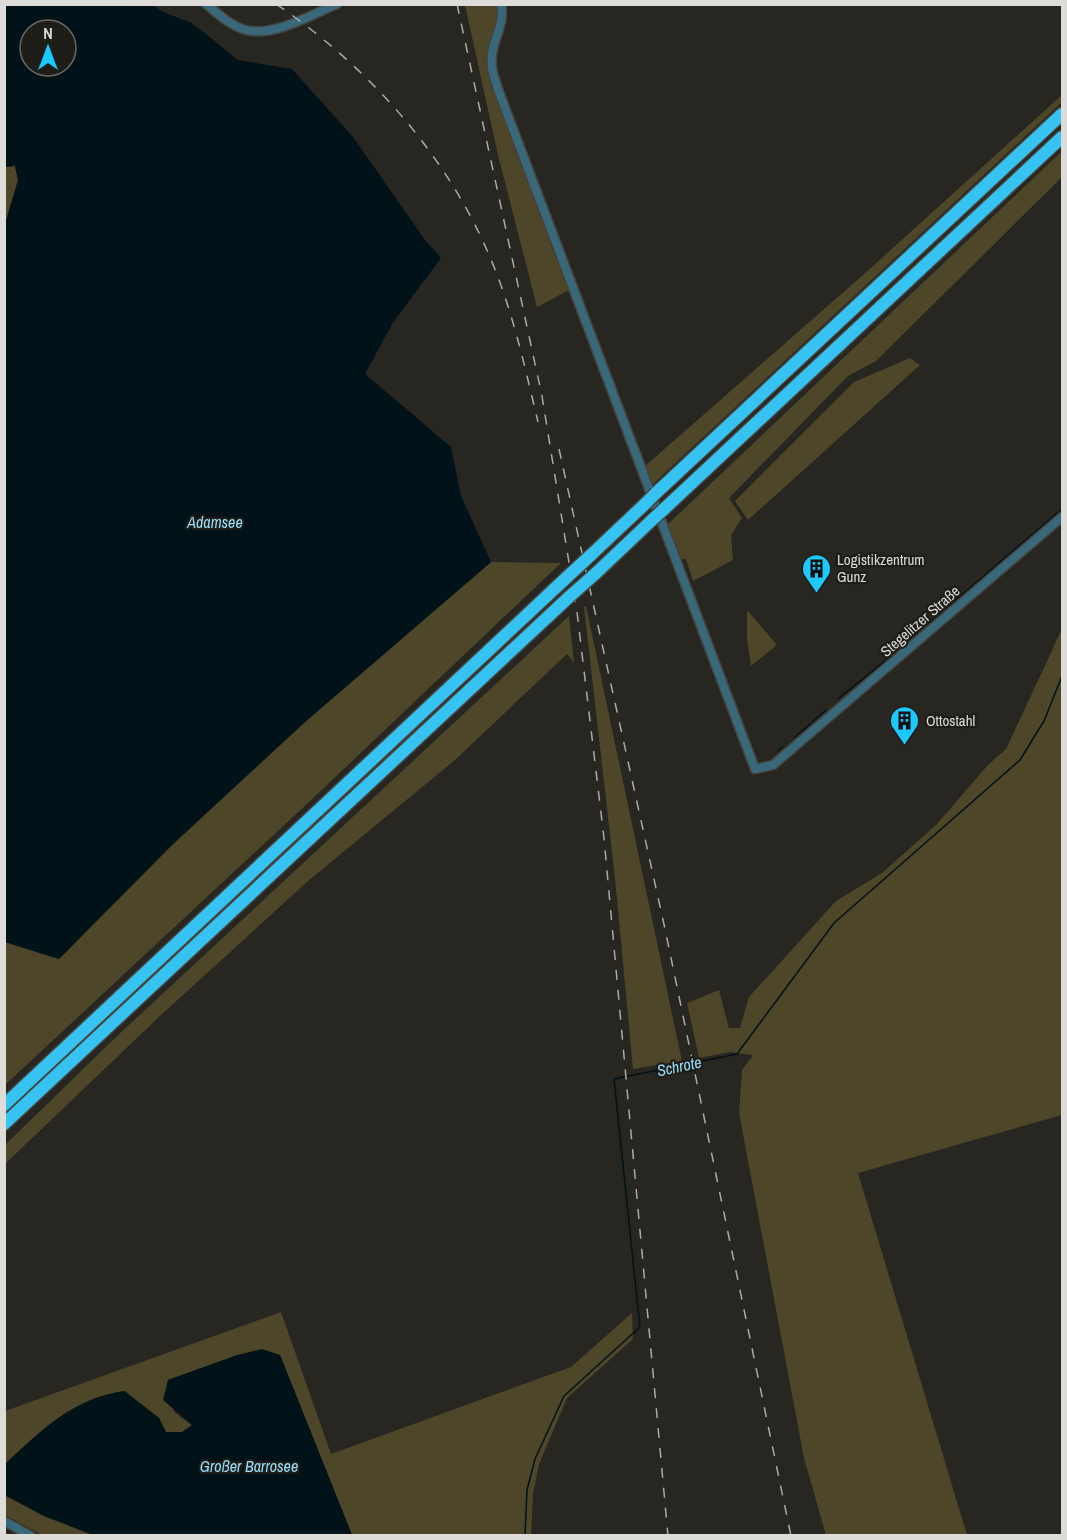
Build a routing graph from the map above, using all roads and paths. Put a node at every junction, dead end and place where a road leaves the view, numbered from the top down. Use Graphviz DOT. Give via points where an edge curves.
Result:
graph roads {
  1 [pos="206,4"];
  2 [pos="337,4"];
  3 [pos="501,4"];
  4 [pos="1062,114"];
  5 [pos="1062,137"];
  6 [pos="1062,517"];
  7 [pos="4,1105"];
  8 [pos="4,1124"];
  9 [pos="4,1521"];
  10 [pos="31,1536"];
  1 -- 2 [label="street" via="235,25 255,31"];
  3 -- 6 [label="street, Stegelitzer Straße" via="492,71 753,767 757,770 773,765"];
  4 -- 7 [label="highway, bridge"];
  5 -- 8 [label="highway, bridge"];
  9 -- 10 [label="street"];
}
